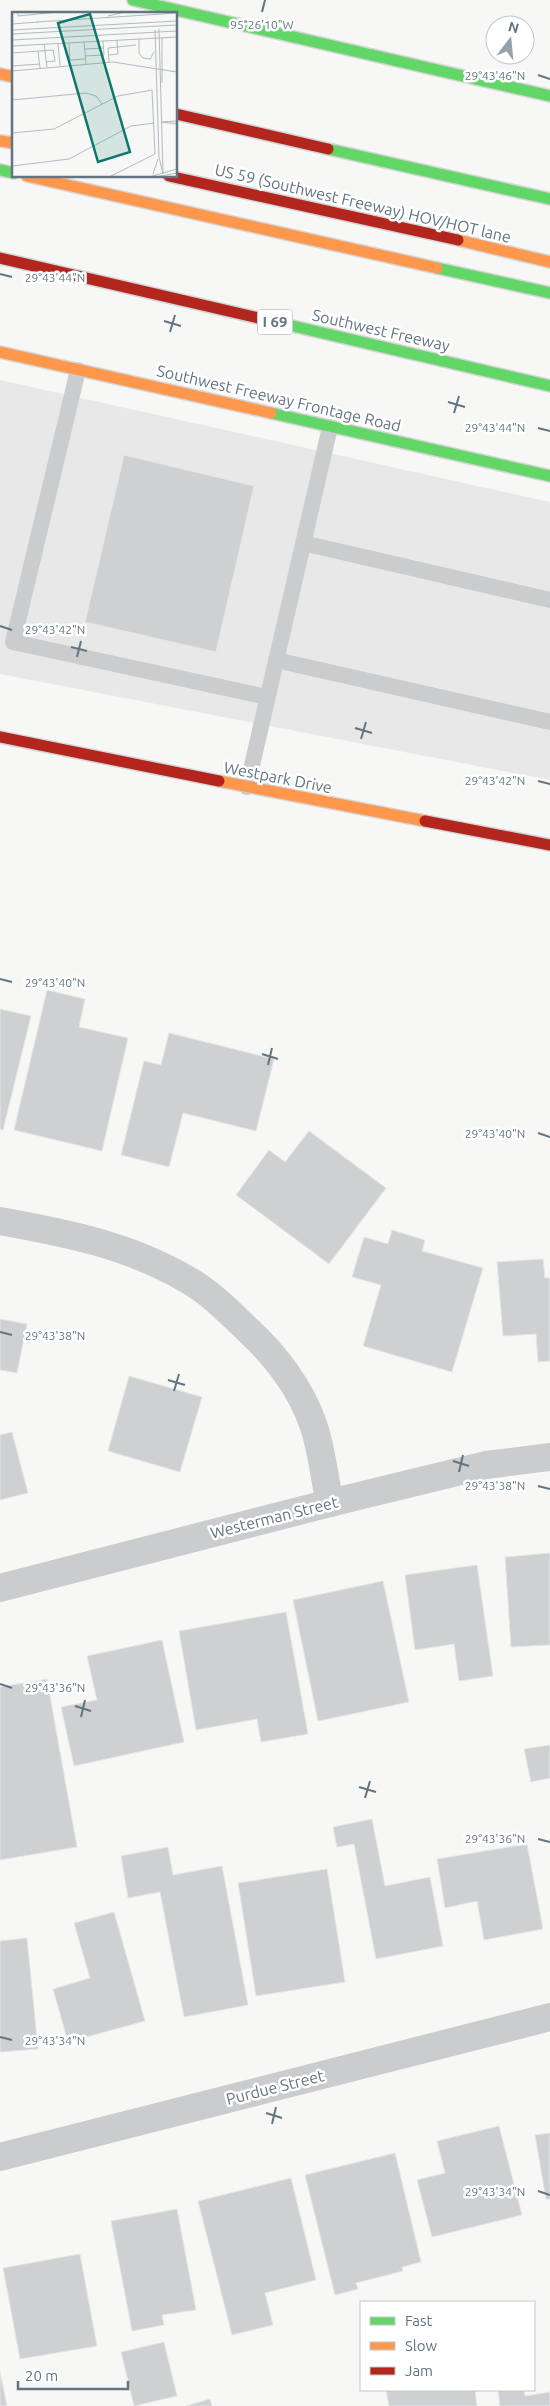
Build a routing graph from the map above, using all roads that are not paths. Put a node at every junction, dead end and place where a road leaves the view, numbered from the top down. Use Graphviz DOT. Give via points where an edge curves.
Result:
graph roads {
  1 [pos="133,0"];
  2 [pos="223,8"];
  3 [pos="229,23"];
  4 [pos="550,96"];
  5 [pos="178,114"];
  6 [pos="35,178"];
  7 [pos="178,178"];
  8 [pos="550,199"];
  9 [pos="0,258"];
  10 [pos="550,262"];
  11 [pos="550,294"];
  12 [pos="0,352"];
  13 [pos="78,370"];
  14 [pos="550,386"];
  15 [pos="330,426"];
  16 [pos="550,476"];
  17 [pos="303,543"];
  18 [pos="550,600"];
  19 [pos="276,660"];
  20 [pos="267,697"];
  21 [pos="550,722"];
  22 [pos="0,738"];
  23 [pos="246,787"];
  24 [pos="550,845"];
  25 [pos="0,1221"];
  26 [pos="550,1457"];
  27 [pos="330,1502"];
  28 [pos="0,1588"];
  29 [pos="550,2017"];
  30 [pos="0,2157"];
  1 -- 3 [label="main road"];
  2 -- 3 [label="main road"];
  3 -- 4 [label="main road"];
  5 -- 8 [label="main road"];
  6 -- 11 [label="main road"];
  7 -- 10 [label="main road, US 59 (Southwest Freeway) HOV/HOT lane"];
  9 -- 14 [label="main road, Southwest Freeway / I 69"];
  12 -- 13 [label="main road, Southwest Freeway Frontage Road"];
  13 -- 15 [label="main road, Southwest Freeway Frontage Road"];
  13 -- 20 [label="lane" via="13,642"];
  15 -- 16 [label="main road, Southwest Freeway Frontage Road"];
  15 -- 17 [label="lane"];
  17 -- 18 [label="lane"];
  17 -- 19 [label="lane"];
  19 -- 20 [label="lane"];
  19 -- 21 [label="lane"];
  20 -- 23 [label="lane"];
  22 -- 23 [label="main road, Westpark Drive"];
  23 -- 24 [label="main road, Westpark Drive"];
  25 -- 27 [label="street" via="79,1236 120,1248 188,1280 215,1299 264,1345 292,1381 313,1424"];
  26 -- 27 [label="street, Westerman Street" via="486,1465"];
  27 -- 28 [label="street, Westerman Street"];
  29 -- 30 [label="street, Purdue Street"];
}
